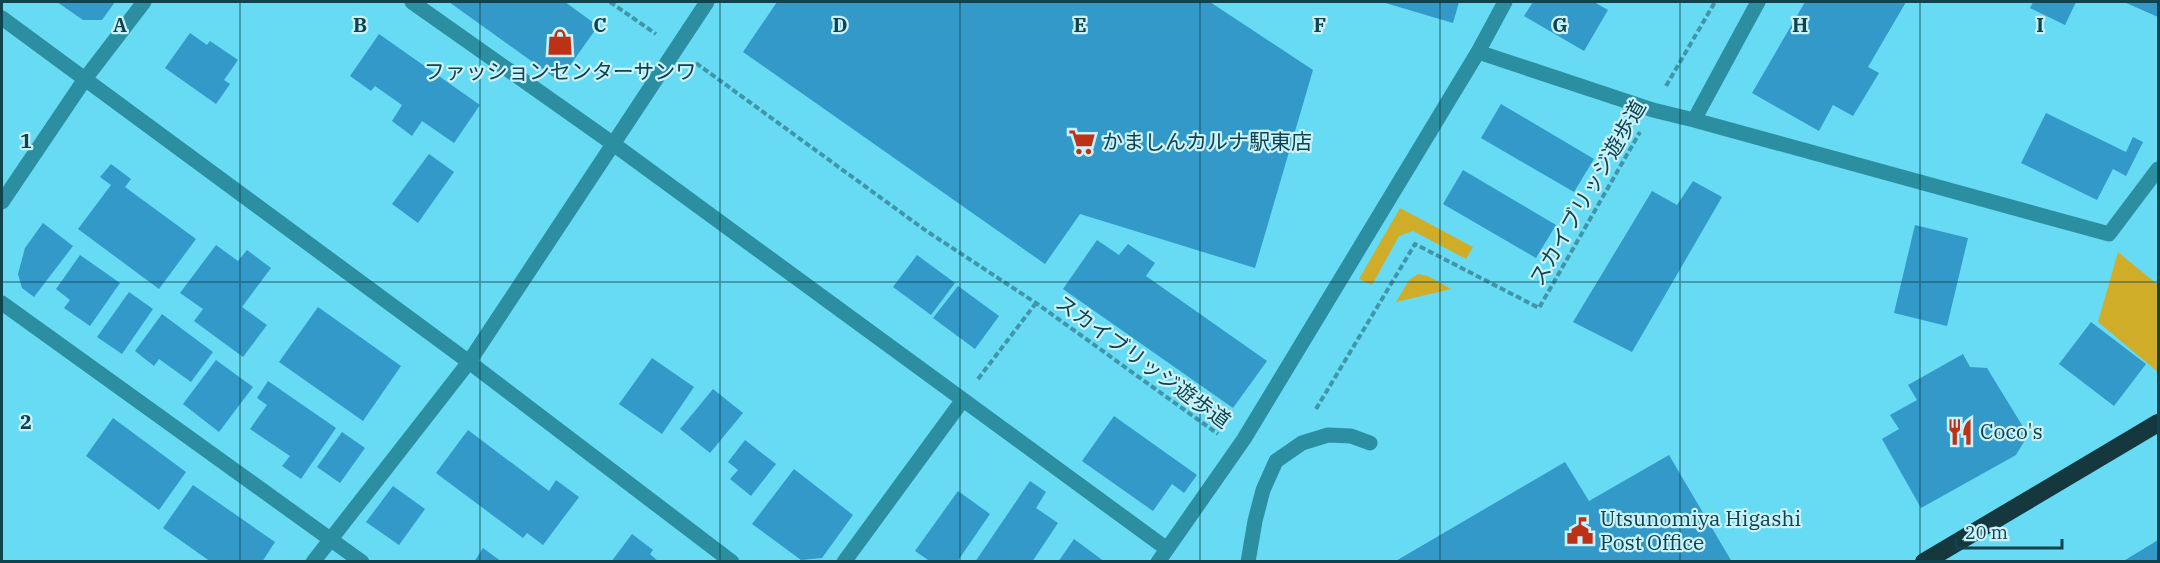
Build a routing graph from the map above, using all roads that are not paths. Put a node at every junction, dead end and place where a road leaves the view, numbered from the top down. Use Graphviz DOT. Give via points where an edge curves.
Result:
graph roads {
  1 [pos="144,2"];
  2 [pos="412,2"];
  3 [pos="707,2"];
  4 [pos="1505,2"];
  5 [pos="1758,2"];
  6 [pos="2,18"];
  7 [pos="1478,52"];
  8 [pos="85,79"];
  9 [pos="1694,120"];
  10 [pos="612,143"];
  11 [pos="2158,169"];
  12 [pos="2,202"];
  13 [pos="2,303"];
  14 [pos="469,362"];
  15 [pos="962,401"];
  16 [pos="2158,423"];
  17 [pos="1370,443"];
  18 [pos="329,538"];
  19 [pos="1163,555"];
  20 [pos="312,561"];
  21 [pos="362,561"];
  22 [pos="732,561"];
  23 [pos="844,561"];
  24 [pos="1248,561"];
  25 [pos="1924,561"];
  1 -- 8 [label="street"];
  2 -- 10 [label="street"];
  3 -- 10 [label="street"];
  4 -- 7 [label="street"];
  5 -- 9 [label="street"];
  6 -- 8 [label="street"];
  7 -- 9 [label="street"];
  7 -- 19 [label="street" via="1244,439"];
  8 -- 12 [label="street"];
  8 -- 14 [label="street"];
  9 -- 11 [label="street" via="2109,234"];
  10 -- 14 [label="street"];
  10 -- 15 [label="street"];
  13 -- 18 [label="street"];
  14 -- 18 [label="street"];
  14 -- 22 [label="street"];
  15 -- 19 [label="street"];
  15 -- 23 [label="street"];
  16 -- 25 [label="highway"];
  17 -- 24 [label="street" via="1351,436 1328,435 1302,443 1276,461 1263,490"];
  18 -- 20 [label="street"];
  18 -- 21 [label="street"];
}
